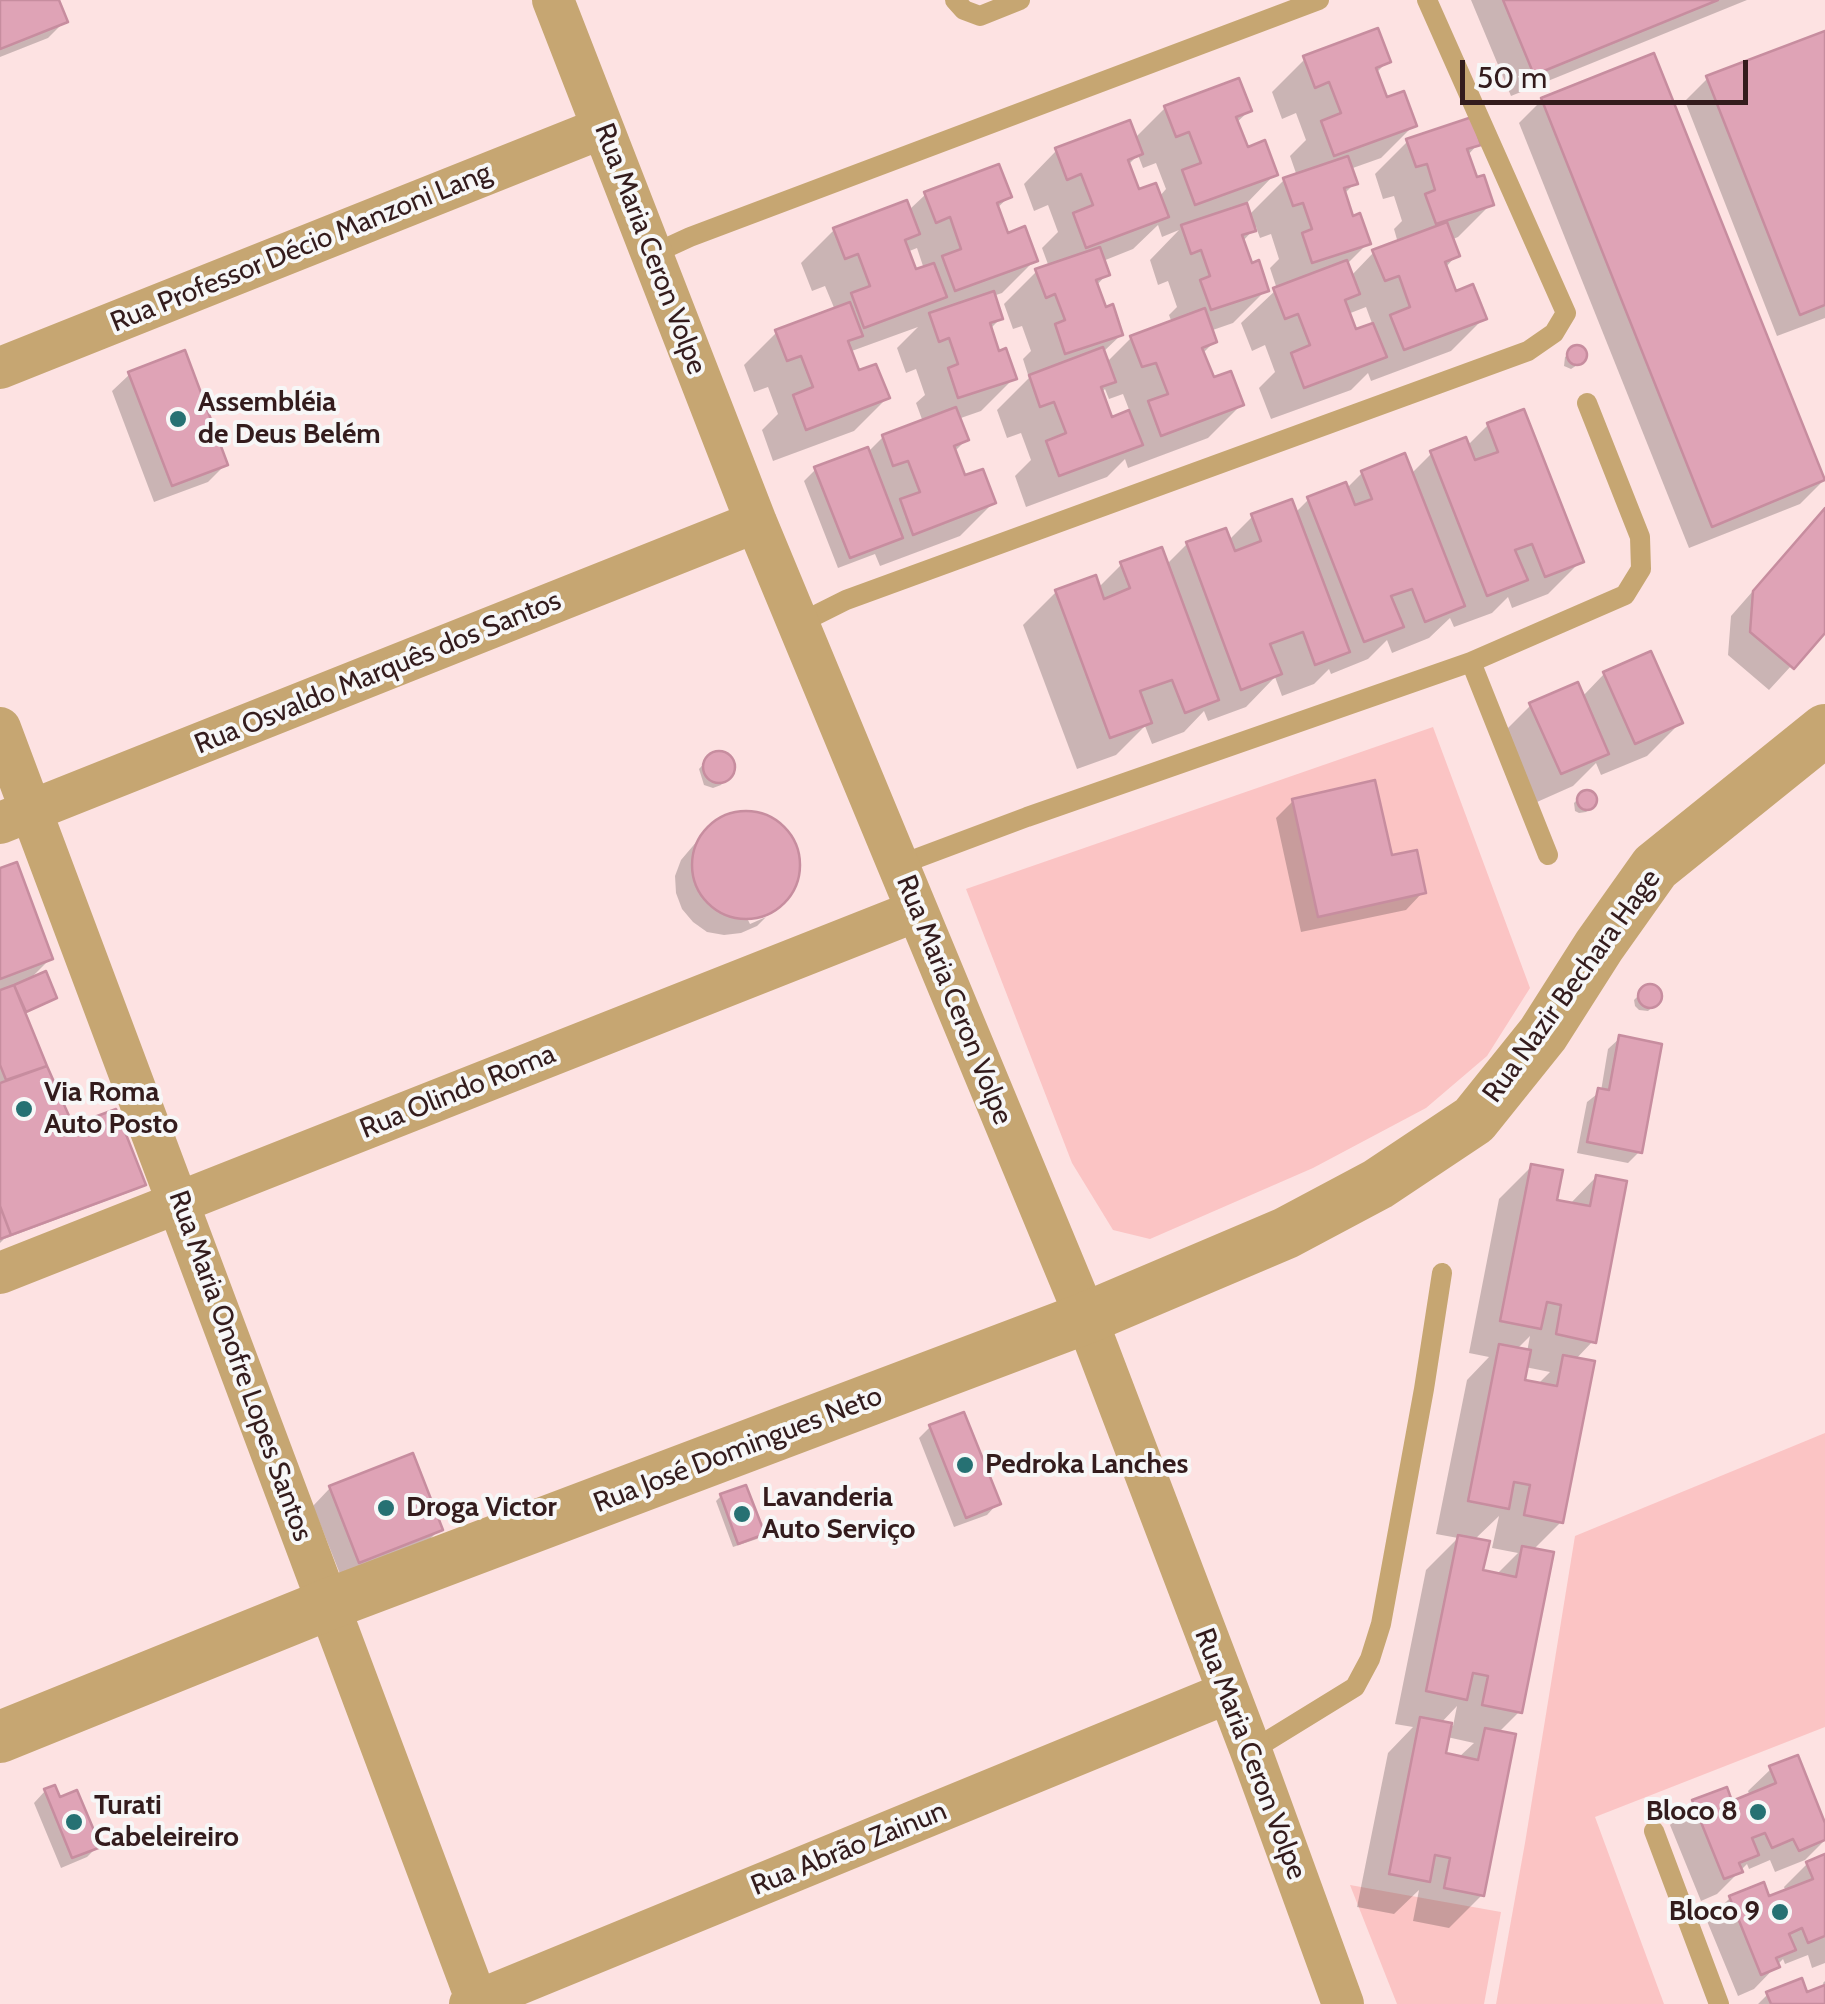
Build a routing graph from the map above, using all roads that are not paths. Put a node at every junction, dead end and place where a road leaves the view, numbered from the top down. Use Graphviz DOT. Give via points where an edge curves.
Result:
graph roads {
  1 [pos="554,0"];
  2 [pos="955,0"];
  3 [pos="1020,0"];
  4 [pos="1320,0"];
  5 [pos="1427,0"];
  6 [pos="602,128"];
  7 [pos="654,254"];
  8 [pos="0,368"];
  9 [pos="1587,403"];
  10 [pos="756,522"];
  11 [pos="800,623"];
  12 [pos="1472,662"];
  13 [pos="0,728"];
  14 [pos="1825,730"];
  15 [pos="16,817"];
  16 [pos="1548,854"];
  17 [pos="899,865"];
  18 [pos="916,911"];
  19 [pos="179,1202"];
  20 [pos="0,1273"];
  21 [pos="1442,1273"];
  22 [pos="1086,1318"];
  23 [pos="329,1604"];
  24 [pos="1228,1694"];
  25 [pos="0,1737"];
  26 [pos="1251,1751"];
  27 [pos="1654,1832"];
  28 [pos="475,2003"];
  29 [pos="1343,2004"];
  30 [pos="1719,2004"];
  1 -- 6 [label="street, Rua Maria Ceron Volpe"];
  2 -- 3 [label="lane" via="980,16"];
  4 -- 7 [label="lane"];
  5 -- 11 [label="lane" via="1566,313 1554,333 1528,351 846,600"];
  6 -- 7 [label="street, Rua Maria Ceron Volpe"];
  6 -- 8 [label="street, Rua Professor Décio Manzoni Lang"];
  7 -- 10 [label="street, Rua Maria Ceron Volpe"];
  9 -- 12 [label="lane" via="1640,537 1641,569 1625,594"];
  10 -- 11 [label="street, Rua Maria Ceron Volpe"];
  10 -- 15 [label="street, Rua Osvaldo Marquês dos Santos"];
  11 -- 17 [label="street, Rua Maria Ceron Volpe"];
  12 -- 16 [label="lane"];
  12 -- 17 [label="lane"];
  13 -- 15 [label="street, Rua Maria Onofre Lopes Santos"];
  14 -- 22 [label="street, Rua Nazir Bechara Hage" via="1655,867 1543,1034 1474,1120 1378,1184 1286,1233"];
  15 -- 19 [label="street, Rua Maria Onofre Lopes Santos"];
  17 -- 18 [label="street, Rua Maria Ceron Volpe"];
  18 -- 19 [label="street, Rua Olindo Roma"];
  18 -- 22 [label="street, Rua Maria Ceron Volpe"];
  19 -- 20 [label="street, Rua Olindo Roma"];
  19 -- 23 [label="street, Rua Maria Onofre Lopes Santos"];
  21 -- 26 [label="lane" via="1370,1659 1355,1687"];
  22 -- 23 [label="street, Rua José Domingues Neto"];
  22 -- 24 [label="street, Rua Maria Ceron Volpe"];
  23 -- 25 [label="street, Rua José Domingues Neto"];
  23 -- 28 [label="street, Rua Maria Onofre Lopes Santos"];
  24 -- 26 [label="street, Rua Maria Ceron Volpe"];
  24 -- 28 [label="street, Rua Abrão Zainun"];
  26 -- 29 [label="street, Rua Maria Ceron Volpe"];
  27 -- 30 [label="lane"];
}
